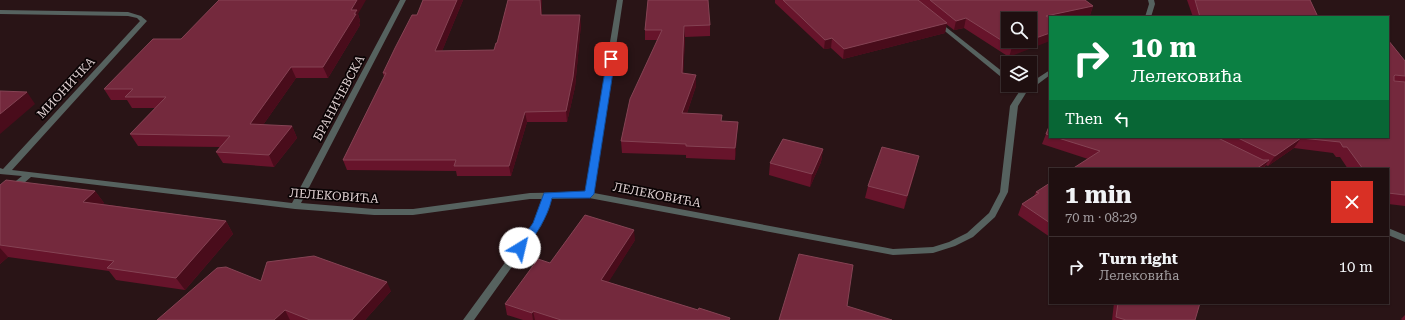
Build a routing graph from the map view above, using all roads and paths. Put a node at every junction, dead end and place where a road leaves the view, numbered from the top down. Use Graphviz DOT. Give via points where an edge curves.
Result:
graph roads {
  1 [pos="403,0"];
  2 [pos="620,0"];
  3 [pos="1151,0"];
  4 [pos="0,12"];
  5 [pos="929,15"];
  6 [pos="1148,16"];
  7 [pos="1049,73"];
  8 [pos="1001,74"];
  9 [pos="1037,82"];
  10 [pos="1023,92"];
  11 [pos="3,171"];
  12 [pos="30,174"];
  13 [pos="590,194"];
  14 [pos="548,195"];
  15 [pos="0,199"];
  16 [pos="295,206"];
  17 [pos="1389,231"];
  18 [pos="1405,239"];
  19 [pos="468,320"];
  1 -- 16 [label="street, БРАНИЧЕВСКА"];
  2 -- 13 [label="street"];
  3 -- 6 [label="street"];
  4 -- 11 [label="street, МИОНИЧКА" via="128,14 144,21"];
  5 -- 8 [label="street"];
  7 -- 9 [label="street, ЛЕЛЕКОВИЋА"];
  10 -- 13 [label="street, ЛЕЛЕКОВИЋА" via="1014,106 1004,192 992,215 970,235 933,250 893,252"];
  11 -- 12 [label="street, ЛЕЛЕКОВИЋА"];
  12 -- 15 [label="street"];
  12 -- 16 [label="street, ЛЕЛЕКОВИЋА"];
  13 -- 14 [label="street, ЛЕЛЕКОВИЋА"];
  14 -- 16 [label="street, ЛЕЛЕКОВИЋА" via="412,212"];
  14 -- 19 [label="street" via="538,224"];
  17 -- 18 [label="street"];
}
